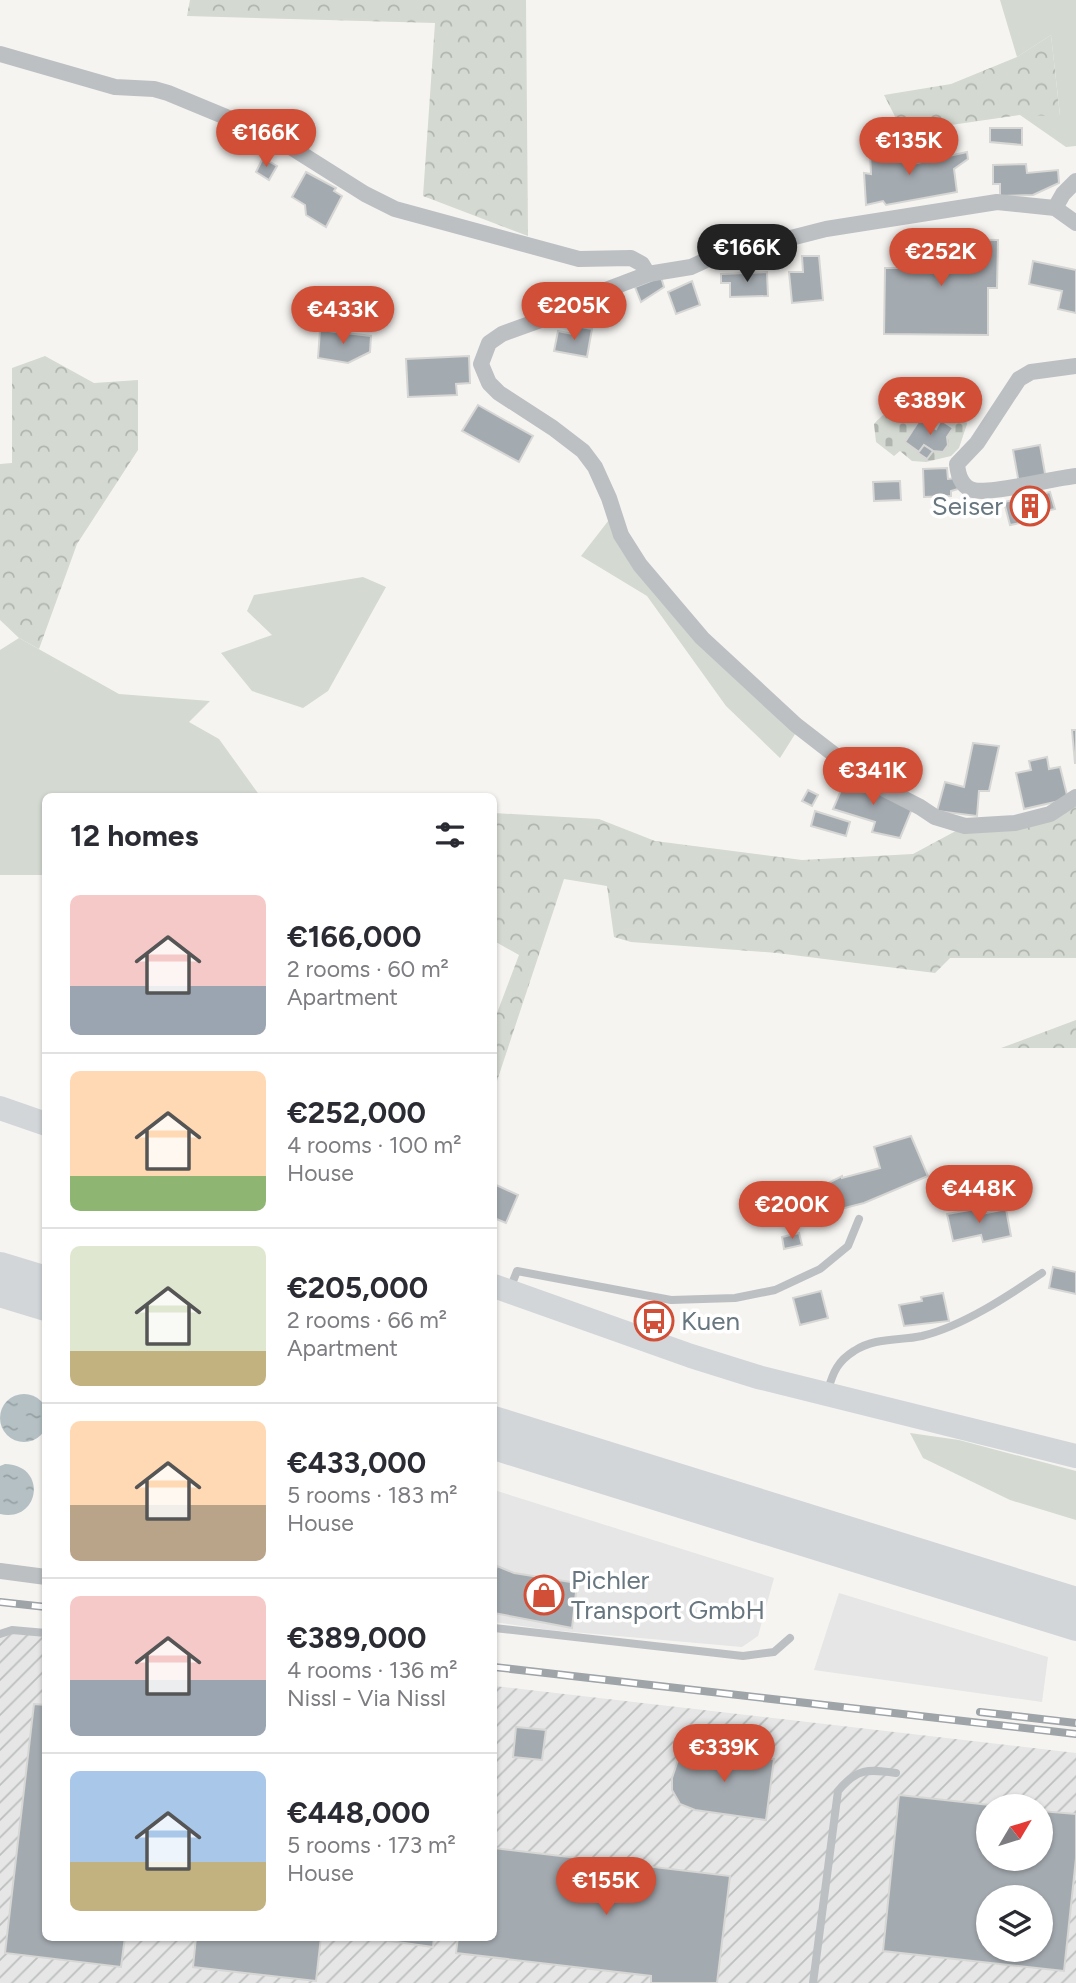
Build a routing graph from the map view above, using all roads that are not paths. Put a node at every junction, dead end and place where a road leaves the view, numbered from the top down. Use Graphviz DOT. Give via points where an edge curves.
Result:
graph roads {
  1 [pos="0,54"];
  2 [pos="1076,181"];
  3 [pos="1055,208"];
  4 [pos="1076,223"];
  5 [pos="648,274"];
  6 [pos="1076,366"];
  7 [pos="1076,476"];
  8 [pos="1076,797"];
  9 [pos="0,1108"];
  10 [pos="42,1123"];
  11 [pos="859,1219"];
  12 [pos="0,1266"];
  13 [pos="1042,1273"];
  14 [pos="42,1279"];
  15 [pos="502,1289"];
  16 [pos="0,1293"];
  17 [pos="42,1306"];
  18 [pos="827,1394"];
  19 [pos="497,1421"];
  20 [pos="497,1447"];
  21 [pos="1076,1456"];
  22 [pos="0,1571"];
  23 [pos="42,1576"];
  24 [pos="1076,1601"];
  25 [pos="497,1628"];
  26 [pos="1076,1628"];
  27 [pos="42,1633"];
  28 [pos="0,1634"];
  29 [pos="790,1639"];
  30 [pos="896,1773"];
  31 [pos="813,1983"];
  1 -- 5 [label="street" via="116,87 169,93 289,146 395,209 579,259 631,258"];
  2 -- 3 [label="street"];
  3 -- 4 [label="street"];
  3 -- 5 [label="street" via="996,202 826,229 726,251 691,267"];
  5 -- 8 [label="street" via="502,334 483,354 481,364 489,383 583,450 609,498 621,535 640,565 702,638 796,725 867,780 935,817 965,826 1015,823 1050,814"];
  6 -- 7 [label="street" via="1031,372 1019,380 977,443 957,464 958,475 974,491"];
  9 -- 10 [label="main road"];
  11 -- 15 [label="lane" via="848,1247 820,1269 775,1290 735,1298 671,1300 517,1271"];
  12 -- 14 [label="highway"];
  13 -- 18 [label="lane" via="971,1317 923,1336 882,1339 855,1350 835,1367"];
  15 -- 18 [label="main road" via="691,1356"];
  16 -- 17 [label="highway"];
  18 -- 21 [label="main road"];
  19 -- 24 [label="highway"];
  20 -- 26 [label="highway"];
  22 -- 23 [label="street"];
  25 -- 29 [label="lane" via="743,1656 774,1652"];
  27 -- 28 [label="lane" via="12,1630"];
  30 -- 31 [label="lane" via="874,1770 851,1775 838,1791"];
}
